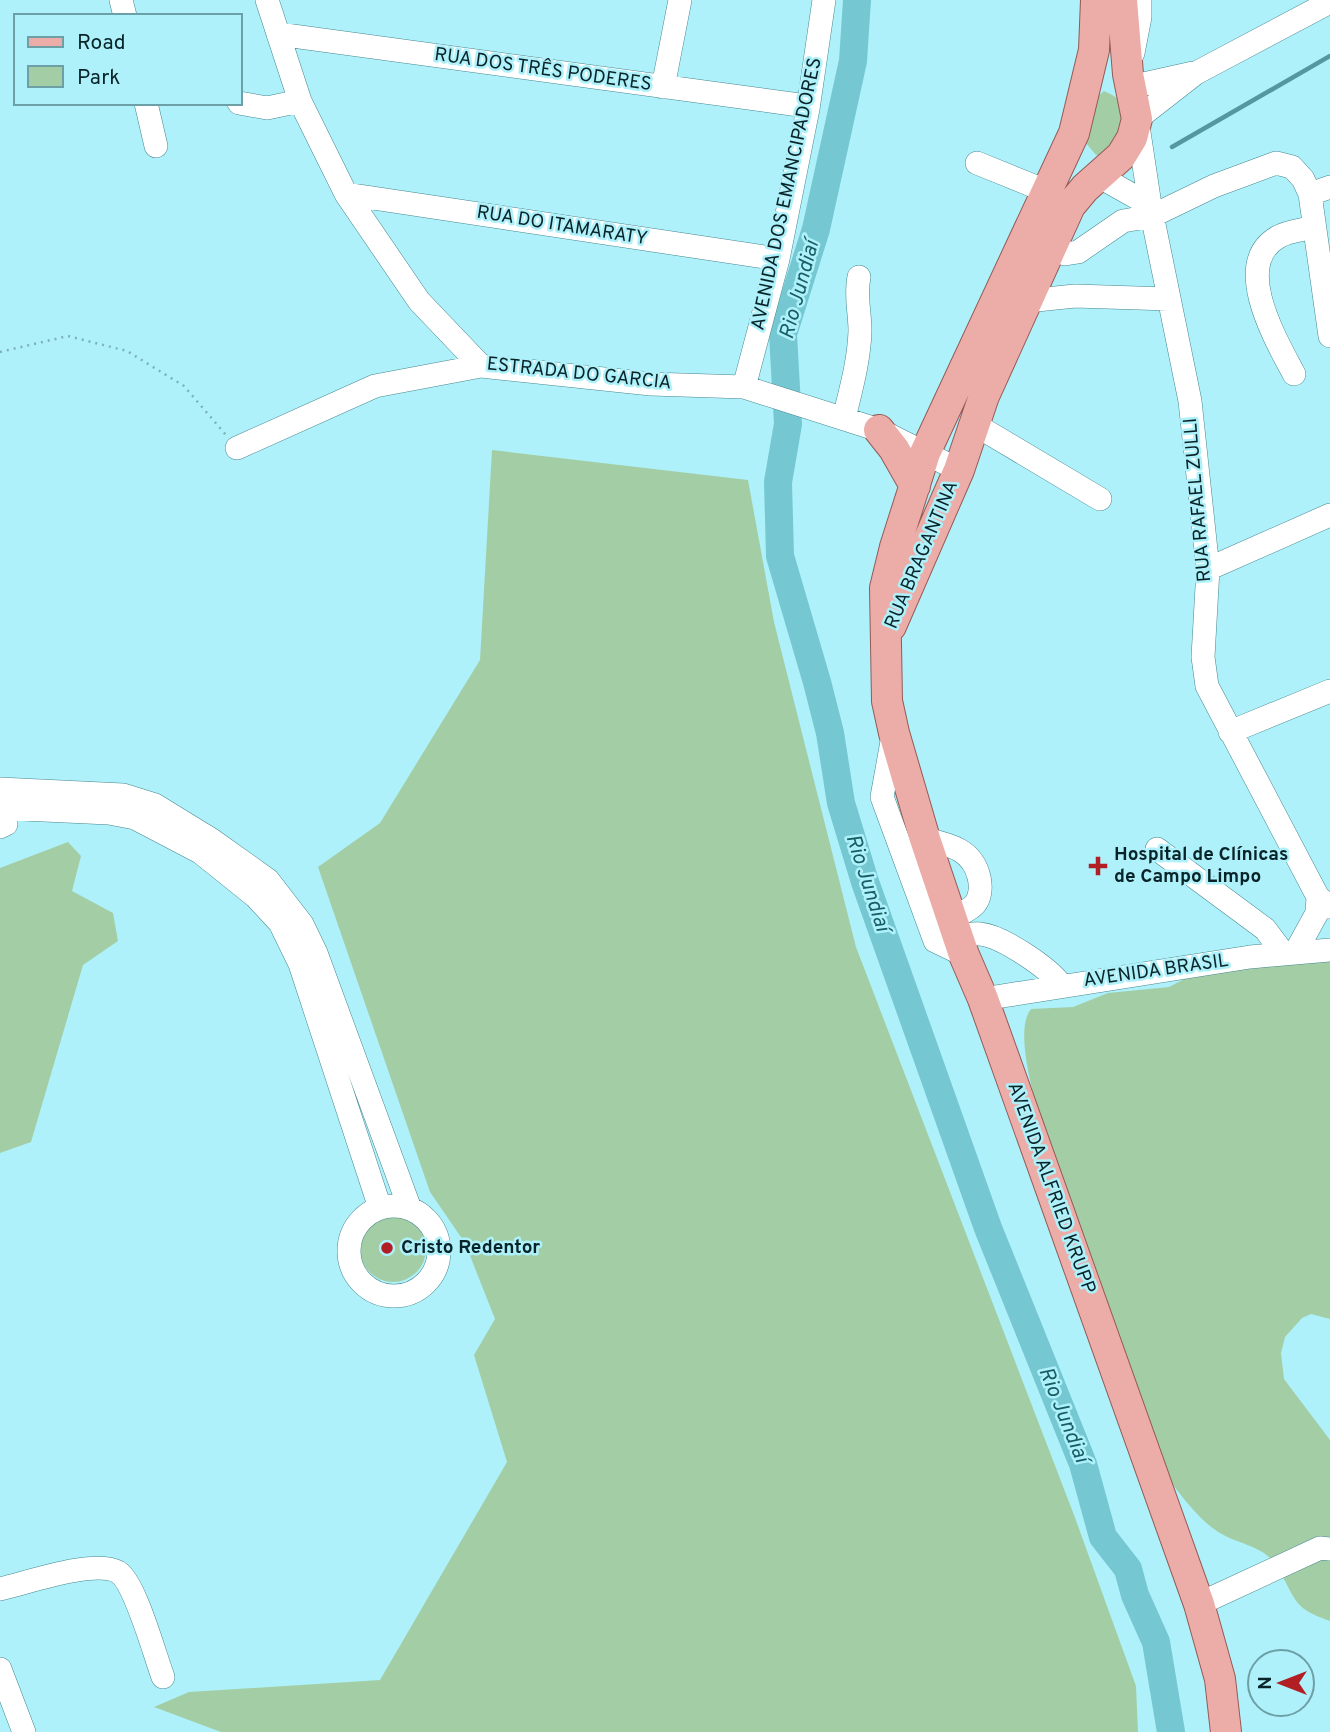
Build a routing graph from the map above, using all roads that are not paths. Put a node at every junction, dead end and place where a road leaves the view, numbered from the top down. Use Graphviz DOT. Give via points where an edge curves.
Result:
graph roads {
  1 [pos="267,0"];
  2 [pos="680,0"];
  3 [pos="824,0"];
  4 [pos="1096,0"];
  5 [pos="1122,0"];
  6 [pos="1140,0"];
  7 [pos="1330,2"];
  8 [pos="278,34"];
  9 [pos="1196,73"];
  10 [pos="1129,80"];
  11 [pos="663,87"];
  12 [pos="1086,91"];
  13 [pos="300,101"];
  14 [pos="242,104"];
  15 [pos="146,105"];
  16 [pos="808,109"];
  17 [pos="1137,118"];
  18 [pos="1074,133"];
  19 [pos="156,146"];
  20 [pos="977,163"];
  21 [pos="1100,177"];
  22 [pos="1046,191"];
  23 [pos="1320,191"];
  24 [pos="346,194"];
  25 [pos="1151,211"];
  26 [pos="1314,227"];
  27 [pos="1051,248"];
  28 [pos="778,259"];
  29 [pos="859,277"];
  30 [pos="1169,299"];
  31 [pos="1027,301"];
  32 [pos="1330,336"];
  33 [pos="481,366"];
  34 [pos="1294,374"];
  35 [pos="744,387"];
  36 [pos="834,414"];
  37 [pos="974,424"];
  38 [pos="879,430"];
  39 [pos="237,448"];
  40 [pos="925,453"];
  41 [pos="959,470"];
  42 [pos="915,486"];
  43 [pos="1100,499"];
  44 [pos="1330,515"];
  45 [pos="1208,569"];
  46 [pos="885,643"];
  47 [pos="1330,691"];
  48 [pos="1230,732"];
  49 [pos="894,733"];
  50 [pos="0,789"];
  51 [pos="2,820"];
  52 [pos="925,839"];
  53 [pos="206,846"];
  54 [pos="1157,849"];
  55 [pos="1323,894"];
  56 [pos="958,937"];
  57 [pos="1330,950"];
  58 [pos="1289,953"];
  59 [pos="1061,985"];
  60 [pos="983,999"];
  61 [pos="380,1208"];
  62 [pos="410,1209"];
  63 [pos="1330,1549"];
  64 [pos="0,1589"];
  65 [pos="1199,1604"];
  66 [pos="0,1668"];
  67 [pos="163,1677"];
  68 [pos="23,1732"];
  69 [pos="1226,1732"];
  1 -- 8 [label="street, ESTRADA DO GARCIA"];
  2 -- 11 [label="street"];
  3 -- 16 [label="street, AVENIDA DOS EMANCIPADORES"];
  4 -- 12 [label="main road, RUA BRAGANTINA"];
  5 -- 10 [label="main road"];
  6 -- 10 [label="street"];
  7 -- 9 [label="street"];
  8 -- 11 [label="street, RUA DOS TRÊS PODERES"];
  8 -- 13 [label="street, ESTRADA DO GARCIA"];
  9 -- 10 [label="street"];
  9 -- 17 [label="street"];
  10 -- 12 [label="main road" via="1101,79"];
  10 -- 17 [label="main road"];
  11 -- 16 [label="street, RUA DOS TRÊS PODERES"];
  12 -- 18 [label="main road, RUA BRAGANTINA"];
  13 -- 14 [label="street" via="267,108"];
  13 -- 24 [label="street, ESTRADA DO GARCIA"];
  15 -- 19 [label="street"];
  16 -- 28 [label="street, AVENIDA DOS EMANCIPADORES"];
  17 -- 21 [label="main road, RUA BRAGANTINA" via="1128,148"];
  17 -- 25 [label="street, RUA RAFAEL ZULLI"];
  18 -- 21 [label="main road" via="1080,158"];
  18 -- 22 [label="main road, RUA BRAGANTINA"];
  20 -- 22 [label="street"];
  21 -- 25 [label="street"];
  21 -- 27 [label="main road, RUA BRAGANTINA" via="1070,206"];
  22 -- 40 [label="main road, RUA BRAGANTINA"];
  23 -- 25 [label="street" via="1292,167 1276,163"];
  23 -- 26 [label="street"];
  24 -- 28 [label="street, RUA DO ITAMARATY"];
  24 -- 33 [label="street, ESTRADA DO GARCIA" via="419,301"];
  25 -- 27 [label="street" via="1123,221 1078,252 1065,254"];
  25 -- 30 [label="street, RUA RAFAEL ZULLI"];
  26 -- 32 [label="street"];
  26 -- 34 [label="street" via="1279,236 1266,246 1258,261 1258,289"];
  27 -- 31 [label="main road, RUA BRAGANTINA"];
  28 -- 35 [label="street, AVENIDA DOS EMANCIPADORES"];
  29 -- 36 [label="street" via="858,356"];
  30 -- 31 [label="street" via="1075,296"];
  30 -- 45 [label="street, RUA RAFAEL ZULLI" via="1190,401"];
  31 -- 37 [label="main road, RUA BRAGANTINA"];
  33 -- 35 [label="street, ESTRADA DO GARCIA" via="651,384"];
  33 -- 39 [label="street" via="375,386"];
  35 -- 36 [label="street, ESTRADA DO GARCIA"];
  36 -- 38 [label="street, ESTRADA DO GARCIA"];
  37 -- 41 [label="main road, RUA BRAGANTINA"];
  37 -- 43 [label="street"];
  38 -- 40 [label="street, ESTRADA DO GARCIA"];
  38 -- 42 [label="main road"];
  40 -- 41 [label="street, ESTRADA DO GARCIA"];
  40 -- 42 [label="main road, RUA BRAGANTINA"];
  41 -- 46 [label="main road, RUA BRAGANTINA"];
  42 -- 46 [label="main road, RUA BRAGANTINA" via="885,588"];
  44 -- 45 [label="street"];
  45 -- 48 [label="street, RUA RAFAEL ZULLI" via="1203,657 1207,686"];
  46 -- 49 [label="main road, AVENIDA ALFRIED KRUPP" via="887,701"];
  47 -- 48 [label="street"];
  48 -- 55 [label="street, RUA RAFAEL ZULLI"];
  49 -- 52 [label="main road, AVENIDA ALFRIED KRUPP"];
  49 -- 56 [label="street" via="882,797 935,941"];
  50 -- 53 [label="street" via="137,797"];
  51 -- 53 [label="street" via="37,810 109,813 135,818"];
  52 -- 56 [label="main road, AVENIDA ALFRIED KRUPP"];
  52 -- 56 [label="street" via="967,853 977,868 981,887"];
  53 -- 61 [label="street" via="285,933 300,964"];
  53 -- 62 [label="street" via="268,880 302,924"];
  54 -- 58 [label="street" via="1265,929"];
  55 -- 58 [label="street" via="1317,913"];
  56 -- 59 [label="street" via="989,936 1051,972"];
  56 -- 60 [label="main road, AVENIDA ALFRIED KRUPP"];
  57 -- 58 [label="street, AVENIDA BRASIL"];
  58 -- 59 [label="street, AVENIDA BRASIL"];
  59 -- 60 [label="street, AVENIDA BRASIL"];
  60 -- 65 [label="main road, AVENIDA ALFRIED KRUPP"];
  61 -- 62 [label="street"];
  61 -- 62 [label="street" via="367,1215 351,1237 351,1265 368,1287 394,1296 425,1283 439,1252 431,1226"];
  63 -- 65 [label="street" via="1320,1548"];
  64 -- 67 [label="street" via="97,1567 119,1572 129,1586"];
  65 -- 69 [label="main road, AVENIDA ALFRIED KRUPP" via="1220,1679"];
  66 -- 68 [label="street"];
}
